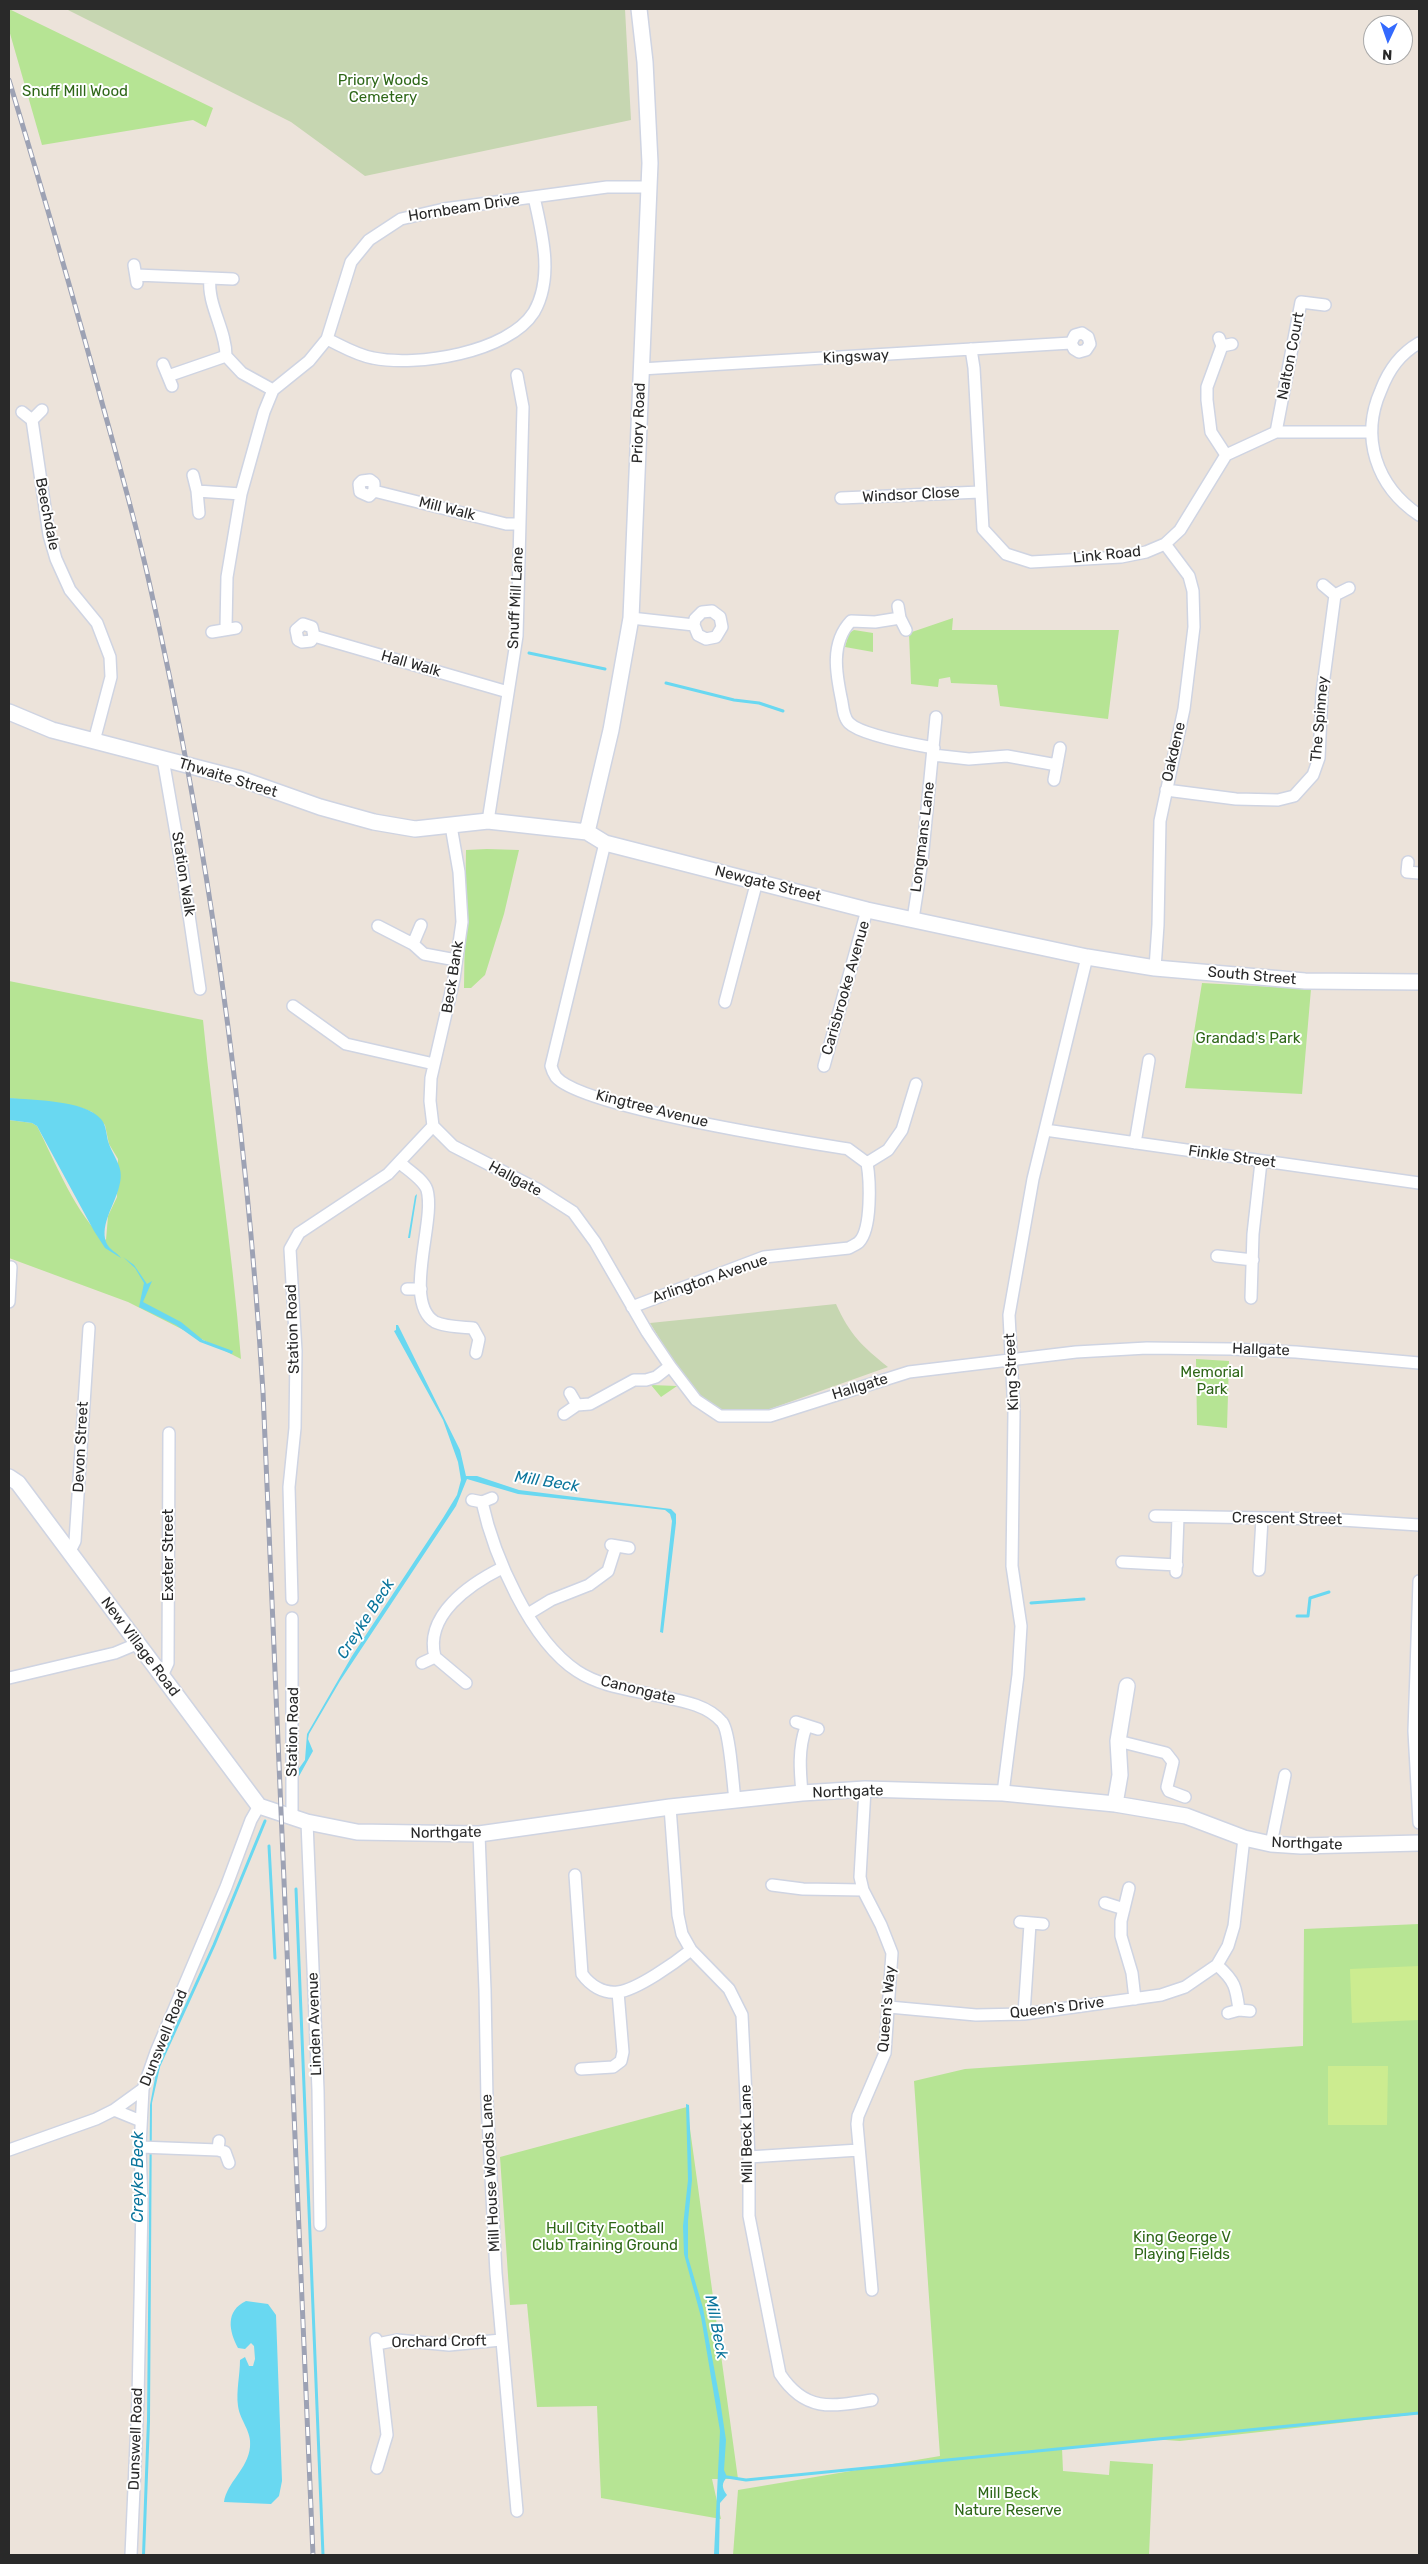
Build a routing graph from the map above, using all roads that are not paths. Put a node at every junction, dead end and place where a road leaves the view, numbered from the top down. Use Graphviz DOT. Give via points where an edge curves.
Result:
graph roads {
  1 [pos="639,9"];
  2 [pos="649,187"];
  3 [pos="534,197"];
  4 [pos="136,275"];
  5 [pos="210,278"];
  6 [pos="233,279"];
  7 [pos="1325,305"];
  8 [pos="327,339"];
  9 [pos="1224,342"];
  10 [pos="1071,343"];
  11 [pos="1419,343"];
  12 [pos="971,349"];
  13 [pos="226,356"];
  14 [pos="163,364"];
  15 [pos="641,369"];
  16 [pos="517,375"];
  17 [pos="273,390"];
  18 [pos="42,410"];
  19 [pos="22,412"];
  20 [pos="32,420"];
  21 [pos="1276,432"];
  22 [pos="1370,432"];
  23 [pos="1226,455"];
  24 [pos="193,475"];
  25 [pos="197,491"];
  26 [pos="374,491"];
  27 [pos="980,492"];
  28 [pos="241,494"];
  29 [pos="841,498"];
  30 [pos="198,513"];
  31 [pos="1419,515"];
  32 [pos="519,524"];
  33 [pos="1165,544"];
  34 [pos="1323,585"];
  35 [pos="1349,588"];
  36 [pos="1335,595"];
  37 [pos="898,606"];
  38 [pos="631,618"];
  39 [pos="900,618"];
  40 [pos="694,625"];
  41 [pos="906,630"];
  42 [pos="212,632"];
  43 [pos="314,636"];
  44 [pos="508,692"];
  45 [pos="9,712"];
  46 [pos="936,717"];
  47 [pos="94,741"];
  48 [pos="1060,748"];
  49 [pos="934,752"];
  50 [pos="163,759"];
  51 [pos="1057,765"];
  52 [pos="1054,780"];
  53 [pos="1166,790"];
  54 [pos="488,820"];
  55 [pos="451,826"];
  56 [pos="587,832"];
  57 [pos="605,843"];
  58 [pos="1408,862"];
  59 [pos="1419,873"];
  60 [pos="758,881"];
  61 [pos="867,910"];
  62 [pos="913,919"];
  63 [pos="422,925"];
  64 [pos="378,926"];
  65 [pos="413,944"];
  66 [pos="1087,957"];
  67 [pos="456,960"];
  68 [pos="1155,968"];
  69 [pos="1419,982"];
  70 [pos="200,989"];
  71 [pos="725,1002"];
  72 [pos="293,1006"];
  73 [pos="1149,1060"];
  74 [pos="434,1064"];
  75 [pos="824,1066"];
  76 [pos="918,1092"];
  77 [pos="433,1126"];
  78 [pos="1044,1130"];
  79 [pos="1135,1143"];
  80 [pos="1261,1162"];
  81 [pos="400,1163"];
  82 [pos="867,1163"];
  83 [pos="1419,1183"];
  84 [pos="1216,1256"];
  85 [pos="1253,1260"];
  86 [pos="11,1267"];
  87 [pos="407,1289"];
  88 [pos="422,1289"];
  89 [pos="1251,1298"];
  90 [pos="9,1302"];
  91 [pos="632,1307"];
  92 [pos="85,1335"];
  93 [pos="476,1354"];
  94 [pos="1012,1360"];
  95 [pos="1419,1363"];
  96 [pos="670,1366"];
  97 [pos="570,1393"];
  98 [pos="577,1405"];
  99 [pos="564,1414"];
  100 [pos="169,1432"];
  101 [pos="9,1477"];
  102 [pos="482,1500"];
  103 [pos="1155,1516"];
  104 [pos="1178,1517"];
  105 [pos="1262,1519"];
  106 [pos="1419,1525"];
  107 [pos="629,1548"];
  108 [pos="69,1553"];
  109 [pos="1122,1562"];
  110 [pos="502,1568"];
  111 [pos="1259,1570"];
  112 [pos="1419,1581"];
  113 [pos="292,1599"];
  114 [pos="528,1614"];
  115 [pos="292,1618"];
  116 [pos="139,1643"];
  117 [pos="435,1657"];
  118 [pos="422,1663"];
  119 [pos="162,1676"];
  120 [pos="9,1678"];
  121 [pos="466,1683"];
  122 [pos="1127,1686"];
  123 [pos="1417,1702"];
  124 [pos="818,1730"];
  125 [pos="1118,1741"];
  126 [pos="1285,1775"];
  127 [pos="865,1789"];
  128 [pos="802,1793"];
  129 [pos="1003,1794"];
  130 [pos="1185,1797"];
  131 [pos="735,1800"];
  132 [pos="1115,1804"];
  133 [pos="259,1806"];
  134 [pos="670,1807"];
  135 [pos="292,1817"];
  136 [pos="307,1822"];
  137 [pos="1419,1823"];
  138 [pos="479,1834"];
  139 [pos="1244,1838"];
  140 [pos="1419,1843"];
  141 [pos="1271,1844"];
  142 [pos="573,1883"];
  143 [pos="772,1885"];
  144 [pos="1129,1888"];
  145 [pos="863,1890"];
  146 [pos="1105,1903"];
  147 [pos="1124,1909"];
  148 [pos="1043,1924"];
  149 [pos="692,1950"];
  150 [pos="1217,1965"];
  151 [pos="618,1992"];
  152 [pos="1135,1999"];
  153 [pos="889,2007"];
  154 [pos="1239,2012"];
  155 [pos="1024,2014"];
  156 [pos="593,2081"];
  157 [pos="143,2089"];
  158 [pos="114,2110"];
  159 [pos="141,2121"];
  160 [pos="147,2147"];
  161 [pos="9,2150"];
  162 [pos="859,2150"];
  163 [pos="749,2157"];
  164 [pos="229,2163"];
  165 [pos="320,2225"];
  166 [pos="871,2291"];
  167 [pos="501,2340"];
  168 [pos="872,2400"];
  169 [pos="377,2468"];
  170 [pos="517,2511"];
  171 [pos="131,2555"];
  1 -- 2 [label="street, Priory Road" via="649,126"];
  2 -- 3 [label="street, Hornbeam Drive" via="607,187"];
  2 -- 15 [label="street, Priory Road"];
  3 -- 8 [label="street, Hornbeam Drive" via="401,218 369,240 351,262"];
  3 -- 8 [label="street" via="544,246 544,282 534,312 516,330 498,341 462,354 400,361 364,355"];
  4 -- 5 [label="street"];
  5 -- 6 [label="street"];
  5 -- 13 [label="street" via="209,289 226,342"];
  7 -- 21 [label="street, Nalton Court" via="1301,302"];
  8 -- 17 [label="street, Hornbeam Drive" via="309,361"];
  9 -- 23 [label="street" via="1207,387 1207,400 1211,432"];
  10 -- 12 [label="street, Kingsway"];
  11 -- 22 [label="street" via="1405,352 1387,374 1376,401"];
  12 -- 15 [label="street, Kingsway"];
  12 -- 27 [label="street, Link Road"];
  13 -- 14 [label="street" via="170,381"];
  13 -- 17 [label="street" via="242,373"];
  15 -- 38 [label="street, Priory Road"];
  16 -- 32 [label="street, Snuff Mill Lane" via="523,407"];
  17 -- 28 [label="street, Hornbeam Drive"];
  18 -- 20 [label="street"];
  19 -- 20 [label="street"];
  20 -- 47 [label="street, Beechdale" via="49,535 56,559 70,590 97,623 110,657 111,677"];
  21 -- 22 [label="street"];
  21 -- 23 [label="street"];
  22 -- 31 [label="street" via="1375,456 1386,482 1400,500"];
  23 -- 33 [label="street, Link Road" via="1180,530"];
  24 -- 25 [label="street"];
  25 -- 28 [label="street"];
  25 -- 30 [label="street"];
  26 -- 32 [label="street, Mill Walk" via="506,524"];
  27 -- 29 [label="street, Windsor Close"];
  27 -- 33 [label="street, Link Road" via="984,529 1006,554 1031,562 1121,557"];
  28 -- 42 [label="street, Hornbeam Drive" via="227,577 232,628"];
  32 -- 44 [label="street, Snuff Mill Lane" via="517,636"];
  33 -- 53 [label="street, Oakdene" via="1189,576 1193,591 1194,627 1184,709"];
  34 -- 36 [label="street"];
  35 -- 36 [label="street"];
  36 -- 53 [label="street, The Spinney" via="1322,693 1319,758 1313,775 1294,796 1278,800 1236,799"];
  37 -- 39 [label="street"];
  38 -- 40 [label="street"];
  38 -- 56 [label="street, Priory Road" via="612,730"];
  39 -- 41 [label="street"];
  39 -- 49 [label="street" via="851,621 842,630 836,669 845,715 850,724"];
  43 -- 44 [label="street, Hall Walk"];
  44 -- 54 [label="street, Snuff Mill Lane"];
  45 -- 47 [label="street, Thwaite Street" via="52,730"];
  46 -- 49 [label="street, Longmans Lane"];
  47 -- 50 [label="street, Thwaite Street"];
  48 -- 51 [label="street"];
  49 -- 51 [label="street" via="969,760 1007,756"];
  49 -- 62 [label="street, Longmans Lane"];
  50 -- 55 [label="street, Thwaite Street" via="374,822 415,828"];
  50 -- 70 [label="street, Station Walk"];
  51 -- 52 [label="street"];
  53 -- 68 [label="street, Oakdene" via="1160,821"];
  54 -- 55 [label="street, Newgate Street"];
  54 -- 56 [label="street, Newgate Street"];
  55 -- 67 [label="street, Beck Bank" via="460,872 462,922"];
  56 -- 57 [label="street, Newgate Street"];
  57 -- 60 [label="street, Newgate Street"];
  57 -- 82 [label="street, Kingtree Avenue" via="551,1066 557,1078 581,1091 617,1103 848,1149"];
  58 -- 59 [label="street" via="1408,872"];
  60 -- 61 [label="street, Newgate Street"];
  60 -- 71 [label="street"];
  61 -- 62 [label="street, Newgate Street"];
  61 -- 75 [label="street, Carisbrooke Avenue"];
  62 -- 66 [label="street, Newgate Street"];
  63 -- 65 [label="street"];
  64 -- 65 [label="street"];
  65 -- 67 [label="street" via="424,954"];
  66 -- 68 [label="street, South Street"];
  66 -- 78 [label="street, King Street"];
  67 -- 74 [label="street, Beck Bank"];
  68 -- 69 [label="street, South Street" via="1305,981"];
  72 -- 74 [label="street" via="346,1044"];
  73 -- 79 [label="street"];
  74 -- 77 [label="street, Beck Bank" via="430,1101"];
  76 -- 82 [label="street" via="902,1130 888,1150"];
  77 -- 81 [label="street, Station Road"];
  77 -- 91 [label="street, Hallgate" via="453,1146 537,1189 573,1212 595,1242"];
  78 -- 79 [label="street, Finkle Street"];
  78 -- 94 [label="street, King Street" via="1009,1315"];
  79 -- 80 [label="street, Finkle Street"];
  80 -- 83 [label="street, Finkle Street"];
  80 -- 85 [label="street"];
  81 -- 88 [label="street" via="426,1188 430,1208 420,1257"];
  81 -- 113 [label="street, Station Road" via="299,1233 290,1249 296,1351 289,1487"];
  82 -- 91 [label="street, Arlington Avenue" via="871,1183 864,1233 859,1242 849,1248 764,1258"];
  84 -- 85 [label="street"];
  85 -- 89 [label="street"];
  86 -- 90 [label="street"];
  87 -- 88 [label="street"];
  88 -- 93 [label="street" via="422,1303 427,1315 437,1323 473,1328 479,1339"];
  91 -- 96 [label="street, Hallgate"];
  92 -- 108 [label="street, Devon Street" via="75,1541"];
  94 -- 95 [label="street, Hallgate" via="1076,1352 1156,1348 1296,1352"];
  94 -- 96 [label="street, Hallgate" via="909,1372 770,1416 750,1417 720,1416 696,1400"];
  94 -- 129 [label="street, King Street" via="1012,1566 1021,1626"];
  96 -- 98 [label="street" via="656,1377 634,1380 590,1404"];
  97 -- 98 [label="street"];
  98 -- 99 [label="street"];
  100 -- 119 [label="street, Exeter Street" via="168,1663"];
  101 -- 108 [label="street, New Village Road" via="18,1484"];
  102 -- 110 [label="street, Canongate" via="488,1531"];
  103 -- 104 [label="street, Crescent Street"];
  104 -- 105 [label="street, Crescent Street"];
  104 -- 109 [label="street" via="1176,1569"];
  105 -- 106 [label="street, Crescent Street"];
  105 -- 111 [label="street"];
  107 -- 114 [label="street" via="613,1545 608,1571 589,1585 551,1600"];
  108 -- 116 [label="street, New Village Road"];
  110 -- 114 [label="street, Canongate"];
  110 -- 117 [label="street" via="462,1591 439,1622 433,1638"];
  112 -- 123 [label="street"];
  114 -- 131 [label="street, Canongate" via="554,1652 577,1672 601,1682 710,1710 724,1724"];
  115 -- 135 [label="street, Station Road"];
  116 -- 119 [label="street, New Village Road"];
  116 -- 120 [label="street"];
  117 -- 118 [label="street"];
  117 -- 121 [label="street"];
  119 -- 133 [label="street, New Village Road"];
  122 -- 125 [label="street"];
  123 -- 137 [label="street"];
  124 -- 128 [label="street" via="801,1724"];
  125 -- 130 [label="street" via="1166,1752 1173,1762 1167,1787 1169,1791"];
  125 -- 132 [label="street" via="1120,1775"];
  126 -- 141 [label="street"];
  127 -- 128 [label="street, Northgate"];
  127 -- 129 [label="street, Northgate"];
  127 -- 145 [label="street, Queen's Way" via="860,1877"];
  128 -- 131 [label="street, Northgate"];
  129 -- 132 [label="street, Northgate"];
  131 -- 134 [label="street, Northgate"];
  132 -- 139 [label="street, Northgate" via="1186,1816"];
  133 -- 135 [label="street, Northgate"];
  133 -- 157 [label="street, Dunswell Road"];
  134 -- 138 [label="street, Northgate"];
  134 -- 149 [label="street, Mill Beck Lane" via="678,1915 682,1934"];
  135 -- 136 [label="street, Northgate"];
  136 -- 138 [label="street, Northgate" via="357,1832"];
  136 -- 165 [label="street, Linden Avenue" via="318,2081"];
  138 -- 167 [label="street, Mill House Woods Lane" via="487,2100"];
  139 -- 141 [label="street, Northgate"];
  139 -- 150 [label="street, Queen's Drive" via="1234,1926"];
  140 -- 141 [label="street, Northgate"];
  142 -- 151 [label="street" via="582,1974 589,1984"];
  143 -- 145 [label="street"];
  144 -- 147 [label="street"];
  145 -- 153 [label="street, Queen's Way" via="892,1953"];
  146 -- 147 [label="street"];
  147 -- 152 [label="street" via="1121,1936 1132,1973"];
  148 -- 155 [label="street" via="1025,1923"];
  149 -- 151 [label="street" via="632,1988"];
  149 -- 163 [label="street, Mill Beck Lane" via="730,1988 742,2015"];
  150 -- 152 [label="street, Queen's Drive" via="1185,1987"];
  150 -- 154 [label="street" via="1232,1978"];
  151 -- 156 [label="street" via="623,2052 613,2068 587,2069"];
  152 -- 155 [label="street, Queen's Drive"];
  153 -- 155 [label="street, Queen's Drive" via="976,2015"];
  153 -- 162 [label="street, Queen's Way" via="885,2053 858,2116"];
  157 -- 158 [label="street"];
  157 -- 159 [label="street, Dunswell Road"];
  158 -- 159 [label="street"];
  158 -- 161 [label="street"];
  159 -- 160 [label="street, Dunswell Road"];
  160 -- 164 [label="street" via="218,2145"];
  160 -- 171 [label="street, Dunswell Road" via="142,2203"];
  162 -- 163 [label="street"];
  162 -- 166 [label="street, Queen's Way"];
  163 -- 168 [label="street, Mill Beck Lane" via="749,2216 780,2374 792,2392 812,2403 840,2406"];
  167 -- 169 [label="street, Orchard Croft" via="449,2345 398,2340 376,2342 380,2424 387,2435"];
  167 -- 170 [label="street, Mill House Woods Lane"];
}
